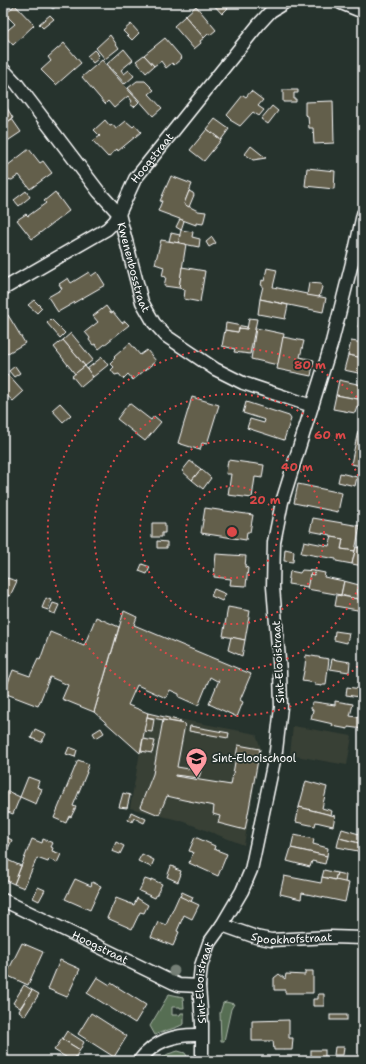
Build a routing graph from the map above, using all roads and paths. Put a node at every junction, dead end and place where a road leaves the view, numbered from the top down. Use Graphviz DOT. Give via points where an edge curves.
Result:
graph roads {
  1 [pos="284,3"];
  2 [pos="341,3"];
  3 [pos="363,12"];
  4 [pos="3,69"];
  5 [pos="119,214"];
  6 [pos="363,214"];
  7 [pos="3,289"];
  8 [pos="312,406"];
  9 [pos="3,900"];
  10 [pos="222,925"];
  11 [pos="363,938"];
  12 [pos="199,986"];
  13 [pos="201,1035"];
  14 [pos="139,1061"];
  15 [pos="202,1061"];
  1 -- 5 [label="street, Hoogstraat" via="271,11 259,24 135,179"];
  2 -- 3 [label="street"];
  4 -- 5 [label="street, Kwenenbosstraat"];
  5 -- 7 [label="street, Hoogstraat" via="107,229"];
  5 -- 8 [label="street, Kwenenbosstraat" via="142,302 154,324 166,336 215,369 243,383"];
  6 -- 8 [label="street, Sint-Elooistraat" via="332,342"];
  8 -- 10 [label="street, Sint-Elooistraat" via="282,502 274,542 273,586 281,707 276,751 251,870 242,892"];
  9 -- 12 [label="street, Hoogstraat" via="174,983"];
  10 -- 11 [label="street, Spookhofstraat" via="271,940"];
  10 -- 12 [label="street, Sint-Elooistraat" via="209,942 201,966"];
  12 -- 13 [label="street, Sint-Elooistraat"];
  13 -- 14 [label="street, Sint-Elooistraat" via="177,1035 150,1047"];
  13 -- 15 [label="street"];
}
